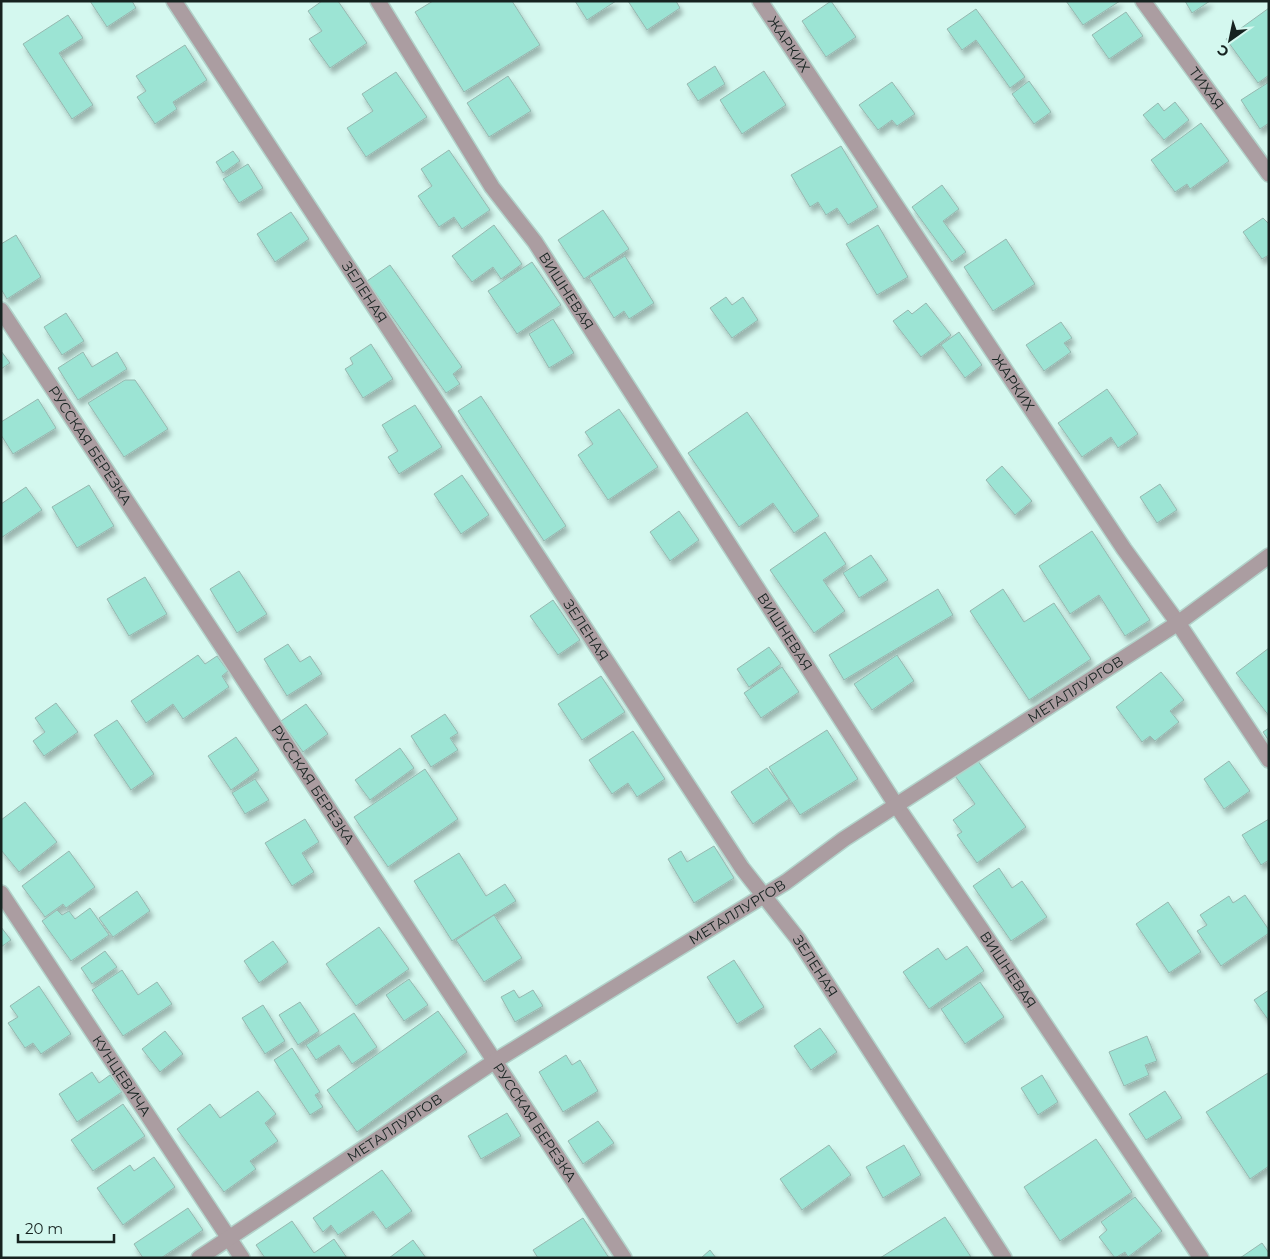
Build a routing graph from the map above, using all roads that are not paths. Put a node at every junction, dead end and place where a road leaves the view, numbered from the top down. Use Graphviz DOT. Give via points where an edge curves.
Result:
graph roads {
  1 [pos="174,1"];
  2 [pos="378,1"];
  3 [pos="760,1"];
  4 [pos="1143,1"];
  5 [pos="1269,174"];
  6 [pos="1,310"];
  7 [pos="1269,556"];
  8 [pos="1178,623"];
  9 [pos="1269,760"];
  10 [pos="896,805"];
  11 [pos="1,893"];
  12 [pos="764,897"];
  13 [pos="495,1061"];
  14 [pos="230,1239"];
  15 [pos="199,1258"];
  16 [pos="242,1258"];
  17 [pos="624,1258"];
  18 [pos="1004,1258"];
  19 [pos="1201,1258"];
  1 -- 12 [label="street, ЗЕЛЕНАЯ"];
  2 -- 10 [label="street, ВИШНЕВАЯ" via="492,187 535,242"];
  3 -- 8 [label="street, ЖАРКИХ" via="1124,549"];
  4 -- 5 [label="street, ТИХАЯ"];
  6 -- 13 [label="street, РУССКАЯ БЕРЕЗКА"];
  7 -- 8 [label="street, МЕТАЛЛУРГОВ"];
  8 -- 9 [label="street, ЖАРКИХ"];
  8 -- 10 [label="street, МЕТАЛЛУРГОВ"];
  10 -- 12 [label="street, МЕТАЛЛУРГОВ"];
  10 -- 19 [label="street, ВИШНЕВАЯ"];
  11 -- 14 [label="street, КУНЦЕВИЧА"];
  12 -- 13 [label="street, МЕТАЛЛУРГОВ"];
  12 -- 18 [label="street, ЗЕЛЕНАЯ" via="798,939"];
  13 -- 14 [label="street, МЕТАЛЛУРГОВ"];
  13 -- 17 [label="street, РУССКАЯ БЕРЕЗКА"];
  14 -- 15 [label="street, МЕТАЛЛУРГОВ"];
  14 -- 16 [label="street, КУНЦЕВИЧА"];
}
